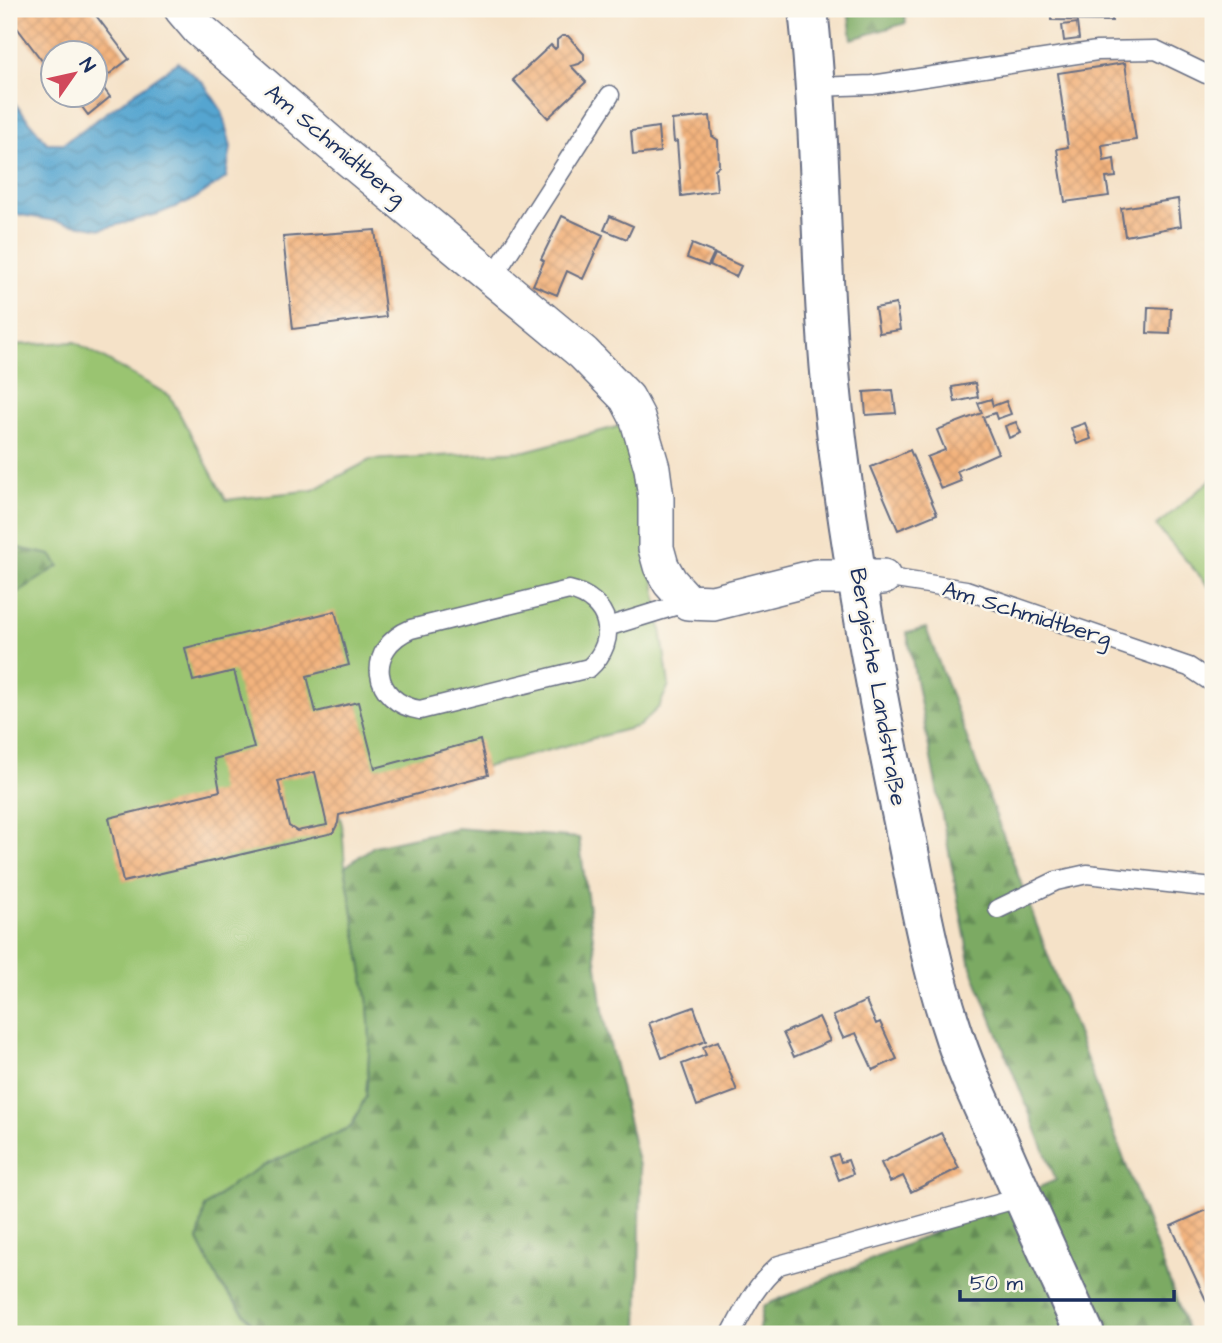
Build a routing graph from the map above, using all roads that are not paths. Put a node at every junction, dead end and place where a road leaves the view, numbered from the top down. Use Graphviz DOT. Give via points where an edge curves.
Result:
graph roads {
  1 [pos="183,9"];
  2 [pos="808,9"];
  3 [pos="1206,75"];
  4 [pos="815,87"];
  5 [pos="610,95"];
  6 [pos="494,277"];
  7 [pos="870,577"];
  8 [pos="688,602"];
  9 [pos="607,627"];
  10 [pos="1213,683"];
  11 [pos="1213,888"];
  12 [pos="998,909"];
  13 [pos="1023,1197"];
  14 [pos="731,1334"];
  15 [pos="1085,1334"];
  1 -- 6 [label="street, Am Schmidtberg" via="199,29 330,143"];
  2 -- 4 [label="main road, Bergische Landstraße"];
  3 -- 4 [label="lane" via="1156,50 1097,51 873,85"];
  4 -- 7 [label="main road, Bergische Landstraße" via="833,411"];
  5 -- 6 [label="lane"];
  6 -- 8 [label="street, Am Schmidtberg" via="583,353 626,398 637,417 652,468 656,548 670,582"];
  7 -- 8 [label="street, Am Schmidtberg" via="816,577 713,603"];
  7 -- 10 [label="lane, Am Schmidtberg" via="966,590 1189,667"];
  7 -- 13 [label="main road, Bergische Landstraße" via="886,739 937,978 969,1076"];
  8 -- 9 [label="lane"];
  9 -- 9 [label="lane" via="599,606 569,590 399,634 383,653 381,678 399,704 431,709 589,668 604,650"];
  11 -- 12 [label="lane" via="1087,874 1056,881"];
  13 -- 14 [label="lane" via="779,1265 751,1295"];
  13 -- 15 [label="main road, Bergische Landstraße"];
}
